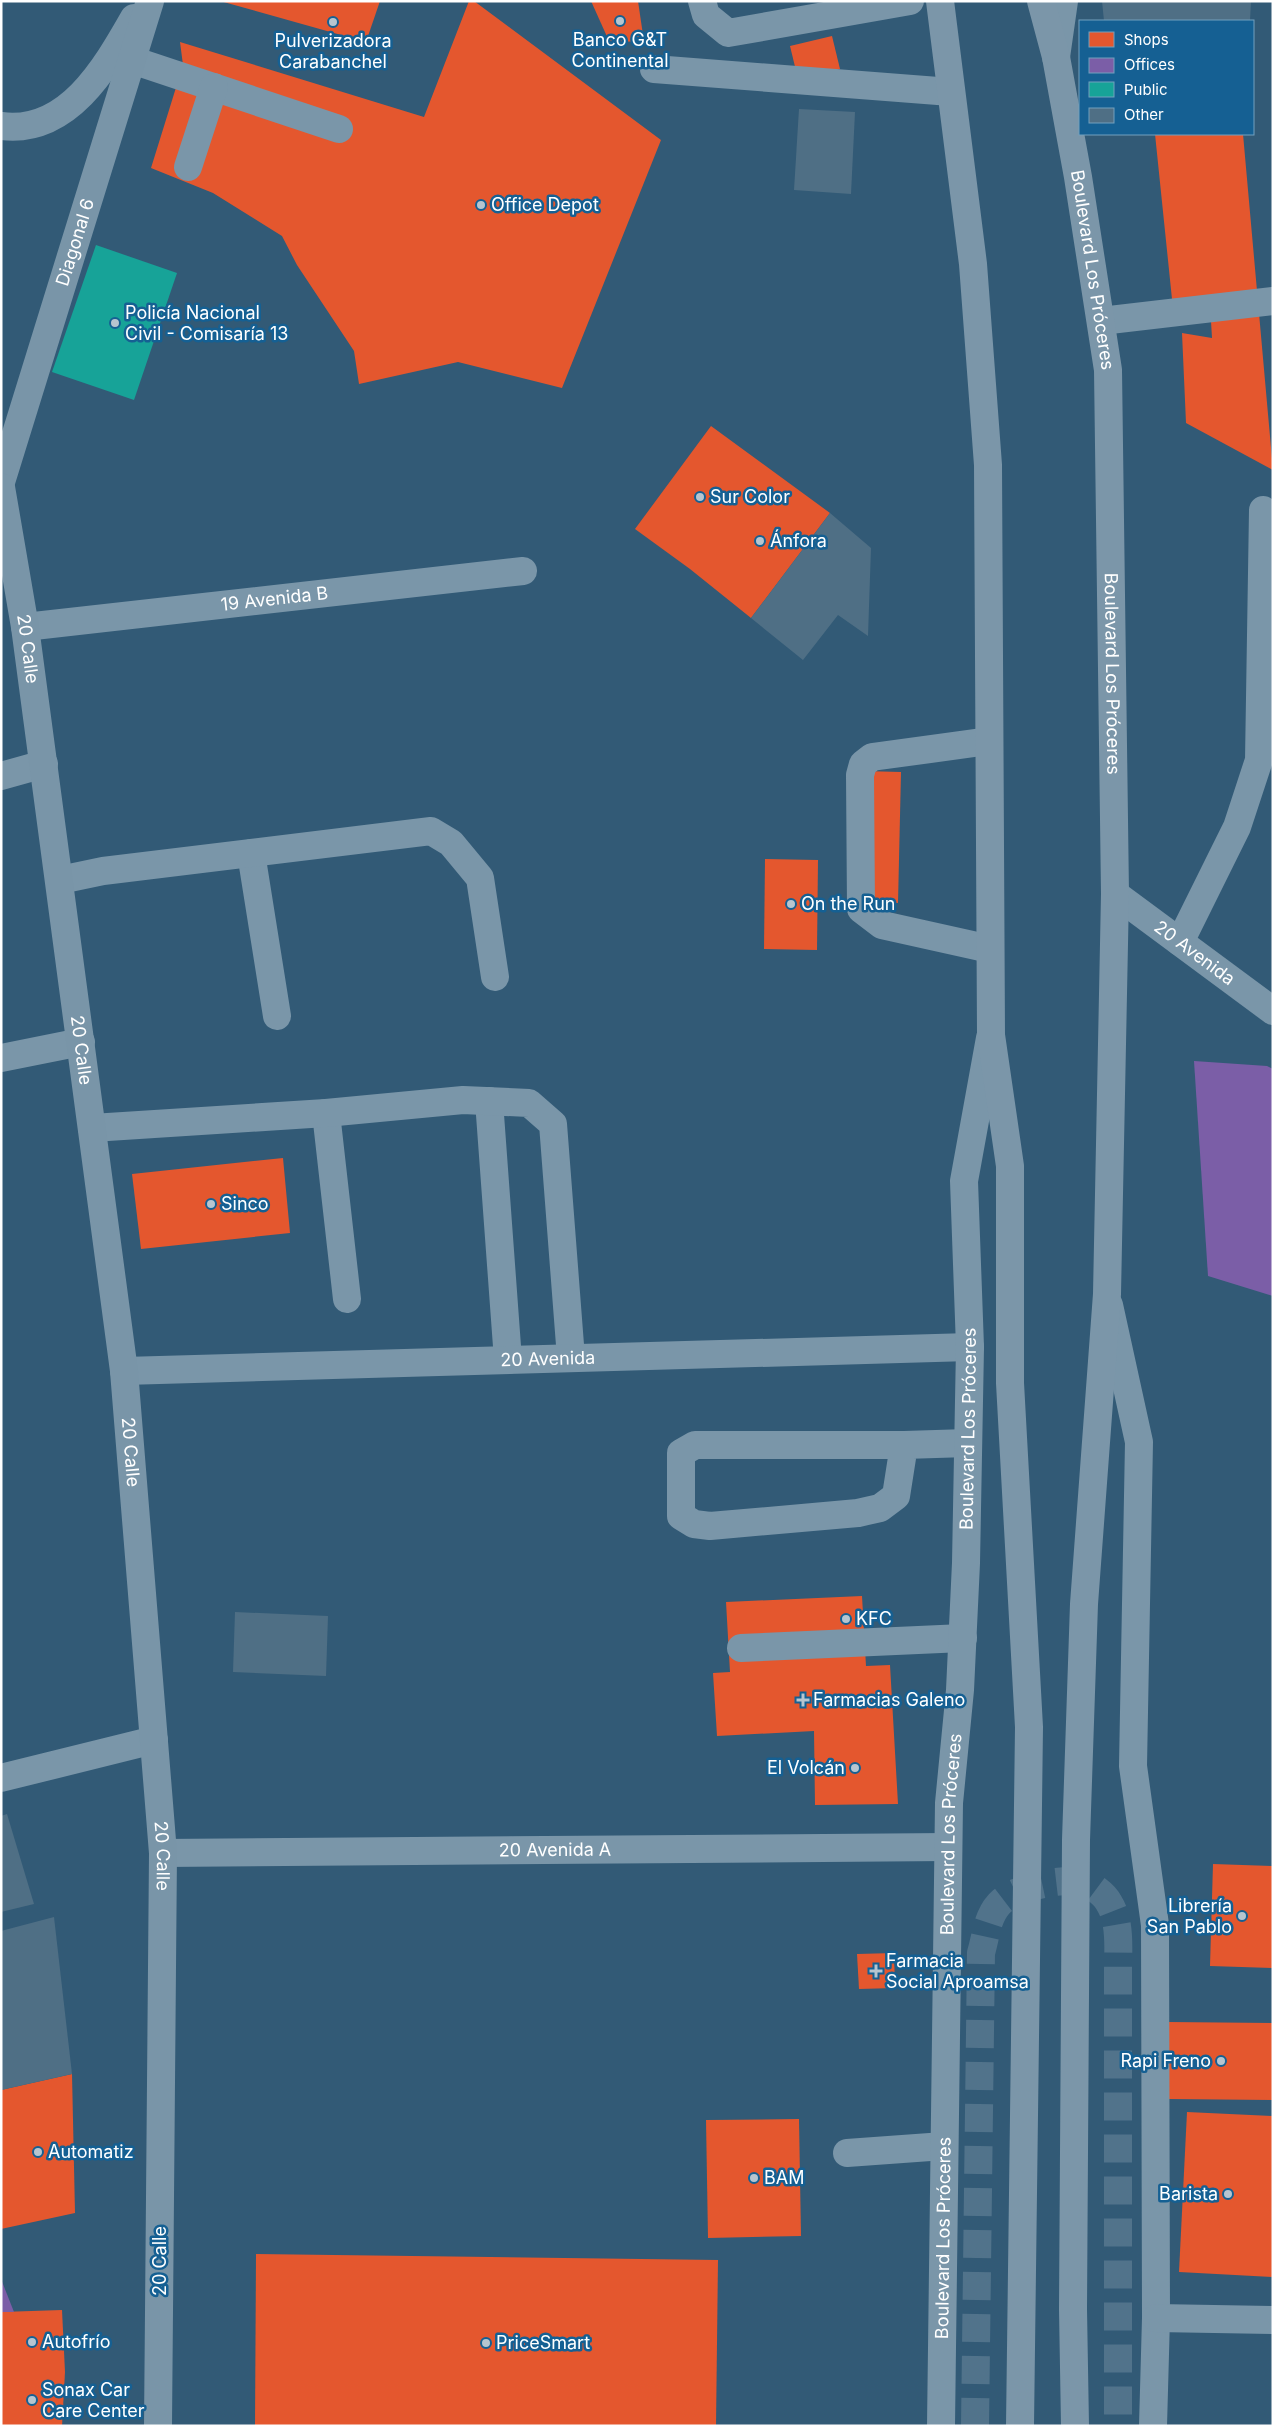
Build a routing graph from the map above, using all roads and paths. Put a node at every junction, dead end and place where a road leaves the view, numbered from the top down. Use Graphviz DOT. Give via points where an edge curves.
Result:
graph roads {
  1 [pos="143,1"];
  2 [pos="150,1"];
  3 [pos="702,1"];
  4 [pos="910,1"];
  5 [pos="940,1"];
  6 [pos="1041,1"];
  7 [pos="1064,1"];
  8 [pos="1056,57"];
  9 [pos="132,60"];
  10 [pos="654,68"];
  11 [pos="214,87"];
  12 [pos="951,92"];
  13 [pos="1,126"];
  14 [pos="339,129"];
  15 [pos="188,167"];
  16 [pos="1273,301"];
  17 [pos="1101,321"];
  18 [pos="2,488"];
  19 [pos="1263,510"];
  20 [pos="523,571"];
  21 [pos="25,627"];
  22 [pos="990,741"];
  23 [pos="44,764"];
  24 [pos="1,776"];
  25 [pos="252,853"];
  26 [pos="60,880"];
  27 [pos="1115,894"];
  28 [pos="1180,942"];
  29 [pos="990,949"];
  30 [pos="495,977"];
  31 [pos="1273,1011"];
  32 [pos="277,1016"];
  33 [pos="990,1035"];
  34 [pos="81,1042"];
  35 [pos="1,1058"];
  36 [pos="489,1101"];
  37 [pos="326,1113"];
  38 [pos="92,1128"];
  39 [pos="1107,1294"];
  40 [pos="347,1299"];
  41 [pos="970,1347"];
  42 [pos="571,1358"];
  43 [pos="508,1360"];
  44 [pos="124,1371"];
  45 [pos="968,1443"];
  46 [pos="904,1446"];
  47 [pos="962,1638"];
  48 [pos="741,1648"];
  49 [pos="154,1740"];
  50 [pos="1,1778"];
  51 [pos="948,1847"];
  52 [pos="163,1852"];
  53 [pos="944,2146"];
  54 [pos="847,2153"];
  55 [pos="1156,2318"];
  56 [pos="1273,2320"];
  57 [pos="158,2426"];
  58 [pos="941,2426"];
  59 [pos="1020,2426"];
  60 [pos="1075,2426"];
  61 [pos="1153,2426"];
  1 -- 13 [label="main road" via="100,72 63,111 45,121 23,127"];
  2 -- 9 [label="main road, Diagonal 6"];
  3 -- 4 [label="street" via="706,15 728,33"];
  5 -- 12 [label="highway, Boulevard Los Próceres"];
  6 -- 8 [label="highway, Boulevard Los Próceres"];
  7 -- 8 [label="street, Boulevard Los Próceres"];
  8 -- 17 [label="highway, Boulevard Los Próceres"];
  9 -- 11 [label="street"];
  9 -- 18 [label="main road, Diagonal 6"];
  10 -- 12 [label="street"];
  11 -- 14 [label="street"];
  11 -- 15 [label="street"];
  12 -- 22 [label="highway, Boulevard Los Próceres" via="973,264 988,465"];
  16 -- 17 [label="street"];
  17 -- 27 [label="highway, Boulevard Los Próceres" via="1108,370"];
  18 -- 21 [label="main road, 20 Calle"];
  19 -- 28 [label="street" via="1259,760 1237,827"];
  20 -- 21 [label="street, 19 Avenida B"];
  21 -- 23 [label="main road, 20 Calle"];
  22 -- 29 [label="highway, Boulevard Los Próceres"];
  22 -- 29 [label="street" via="872,757 863,764 860,785 861,909 882,925"];
  23 -- 24 [label="street"];
  23 -- 26 [label="main road, 20 Calle"];
  25 -- 26 [label="street" via="103,871"];
  25 -- 30 [label="street" via="431,831 451,842 480,878"];
  25 -- 32 [label="street"];
  26 -- 34 [label="main road, 20 Calle"];
  27 -- 28 [label="street, 20 Avenida"];
  27 -- 39 [label="highway, Boulevard Los Próceres"];
  28 -- 31 [label="street, 20 Avenida"];
  29 -- 33 [label="highway, Boulevard Los Próceres"];
  33 -- 41 [label="street, Boulevard Los Próceres" via="964,1181"];
  33 -- 59 [label="highway, Boulevard Los Próceres" via="1010,1166 1010,1383 1029,1727"];
  34 -- 35 [label="street"];
  34 -- 38 [label="main road, 20 Calle"];
  36 -- 37 [label="street" via="463,1100"];
  36 -- 42 [label="street" via="529,1103 553,1124"];
  36 -- 43 [label="street"];
  37 -- 38 [label="street"];
  37 -- 40 [label="street"];
  38 -- 44 [label="main road, 20 Calle"];
  39 -- 55 [label="street, Boulevard Los Próceres" via="1139,1442 1133,1766 1155,1925"];
  39 -- 60 [label="highway, Boulevard Los Próceres" via="1084,1604 1076,1840"];
  41 -- 42 [label="street, 20 Avenida"];
  41 -- 45 [label="street, Boulevard Los Próceres"];
  42 -- 43 [label="street, 20 Avenida"];
  43 -- 44 [label="street, 20 Avenida"];
  44 -- 49 [label="main road, 20 Calle"];
  45 -- 46 [label="street"];
  45 -- 47 [label="street, Boulevard Los Próceres"];
  46 -- 46 [label="street" via="896,1496 880,1508 858,1514 710,1526 694,1524 682,1516 681,1454 695,1445"];
  47 -- 48 [label="street"];
  47 -- 51 [label="street, Boulevard Los Próceres"];
  49 -- 50 [label="street"];
  49 -- 52 [label="main road, 20 Calle"];
  51 -- 52 [label="street, 20 Avenida A"];
  51 -- 53 [label="street, Boulevard Los Próceres"];
  52 -- 57 [label="main road, 20 Calle"];
  53 -- 54 [label="street"];
  53 -- 58 [label="street, Boulevard Los Próceres"];
  55 -- 56 [label="street"];
  55 -- 61 [label="street, Boulevard Los Próceres"];
}
